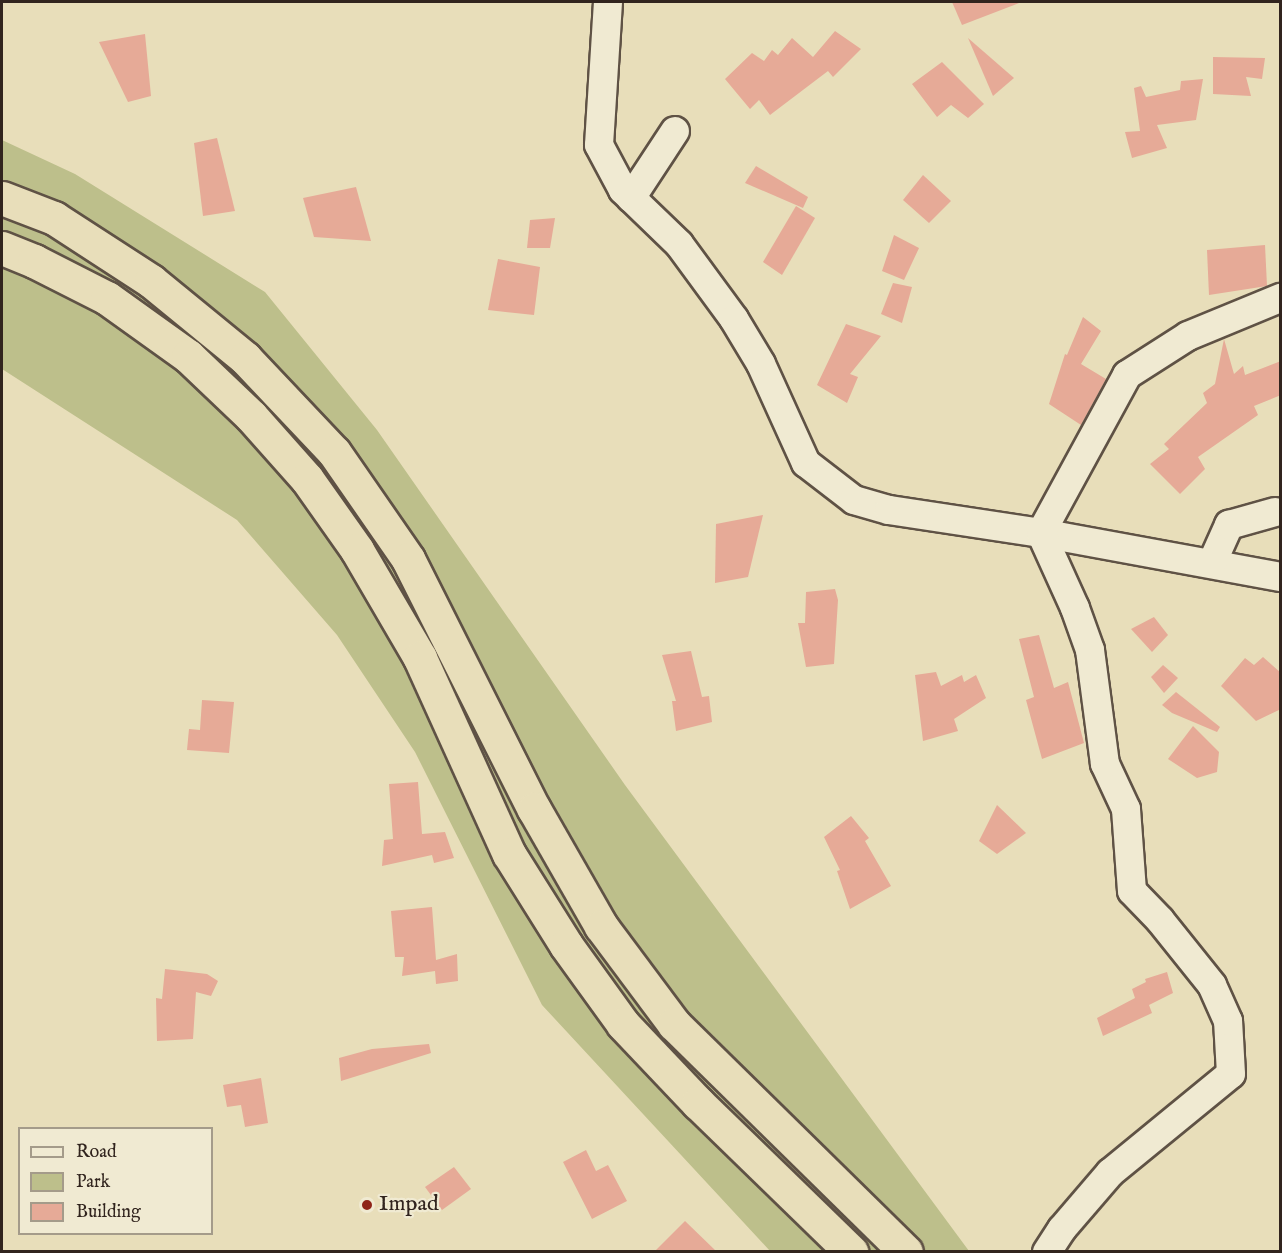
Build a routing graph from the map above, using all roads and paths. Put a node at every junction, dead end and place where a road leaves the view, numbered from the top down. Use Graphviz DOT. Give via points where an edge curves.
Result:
graph roads {
  1 [pos="608,2"];
  2 [pos="675,131"];
  3 [pos="2,198"];
  4 [pos="631,198"];
  5 [pos="2,248"];
  6 [pos="1281,298"];
  7 [pos="1275,512"];
  8 [pos="1041,532"];
  9 [pos="1212,563"];
  10 [pos="1281,577"];
  11 [pos="851,1251"];
  12 [pos="906,1251"];
  13 [pos="1047,1251"];
  1 -- 4 [label="street" via="598,145"];
  2 -- 4 [label="street"];
  3 -- 12 [label="highway" via="54,218 151,281 245,358 334,452 408,559 534,809 601,926 674,1024"];
  4 -- 8 [label="street" via="679,244 718,294 761,364 806,463 854,500 933,519"];
  5 -- 11 [label="highway" via="107,298 188,356 308,478 357,550 420,658 509,854 566,945 623,1024 698,1103"];
  6 -- 8 [label="street" via="1188,336 1127,375"];
  7 -- 9 [label="street" via="1230,525"];
  8 -- 9 [label="street"];
  8 -- 13 [label="street" via="1090,650 1105,764 1126,809 1132,891 1212,985 1227,1020 1231,1074 1110,1173"];
  9 -- 10 [label="street"];
}
